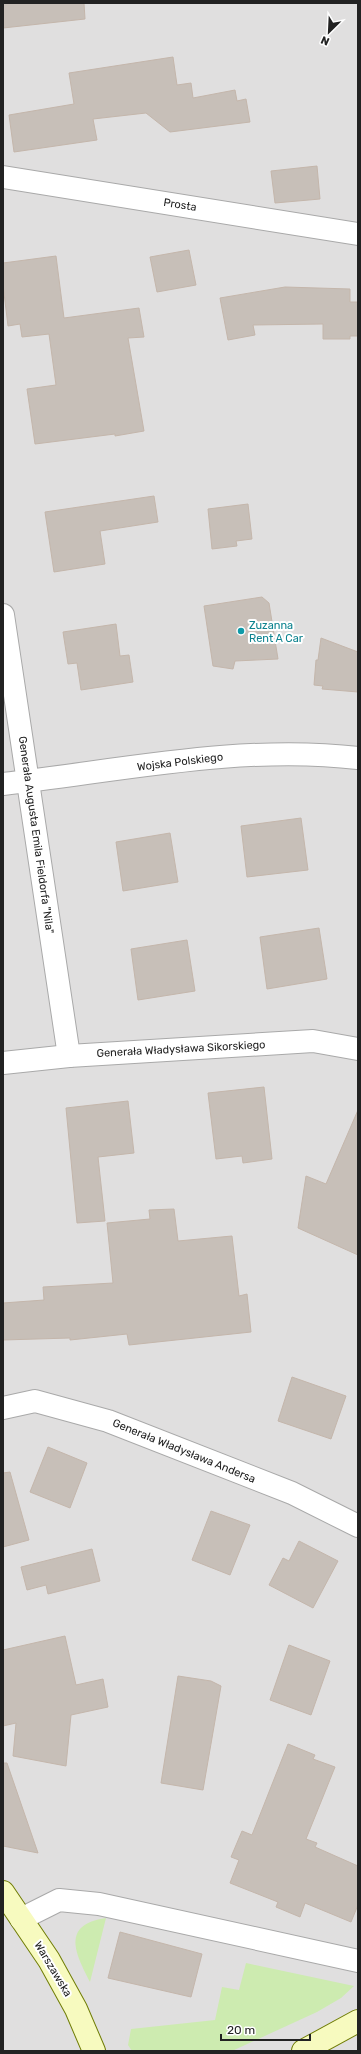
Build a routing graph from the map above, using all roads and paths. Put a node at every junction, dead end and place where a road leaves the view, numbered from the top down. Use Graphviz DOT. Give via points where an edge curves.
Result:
graph roads {
  1 [pos="3,177"];
  2 [pos="358,234"];
  3 [pos="3,615"];
  4 [pos="358,758"];
  5 [pos="28,781"];
  6 [pos="3,784"];
  7 [pos="358,1049"];
  8 [pos="69,1056"];
  9 [pos="3,1063"];
  10 [pos="3,1408"];
  11 [pos="358,1526"];
  12 [pos="3,1892"];
  13 [pos="21,1919"];
  14 [pos="358,1961"];
  15 [pos="358,2021"];
  16 [pos="310,2048"];
  17 [pos="94,2051"];
  18 [pos="340,2051"];
  1 -- 2 [label="street, Prosta"];
  3 -- 5 [label="street, Generała Augusta Emila Fieldorfa \"Nila\""];
  4 -- 5 [label="street, Wojska Polskiego" via="331,755 232,756"];
  5 -- 6 [label="street, Wojska Polskiego"];
  5 -- 8 [label="street, Generała Augusta Emila Fieldorfa \"Nila\""];
  7 -- 8 [label="street, Generała Władysława Sikorskiego" via="313,1041"];
  8 -- 9 [label="street, Generała Władysława Sikorskiego"];
  10 -- 11 [label="street, Generała Władysława Andersa" via="35,1401 108,1421 292,1493"];
  12 -- 13 [label="street, Warszawska"];
  13 -- 14 [label="street" via="59,1900 99,1904"];
  13 -- 17 [label="street, Warszawska" via="49,1960 76,2009"];
  15 -- 16 [label="street"];
  16 -- 18 [label="street"];
}
